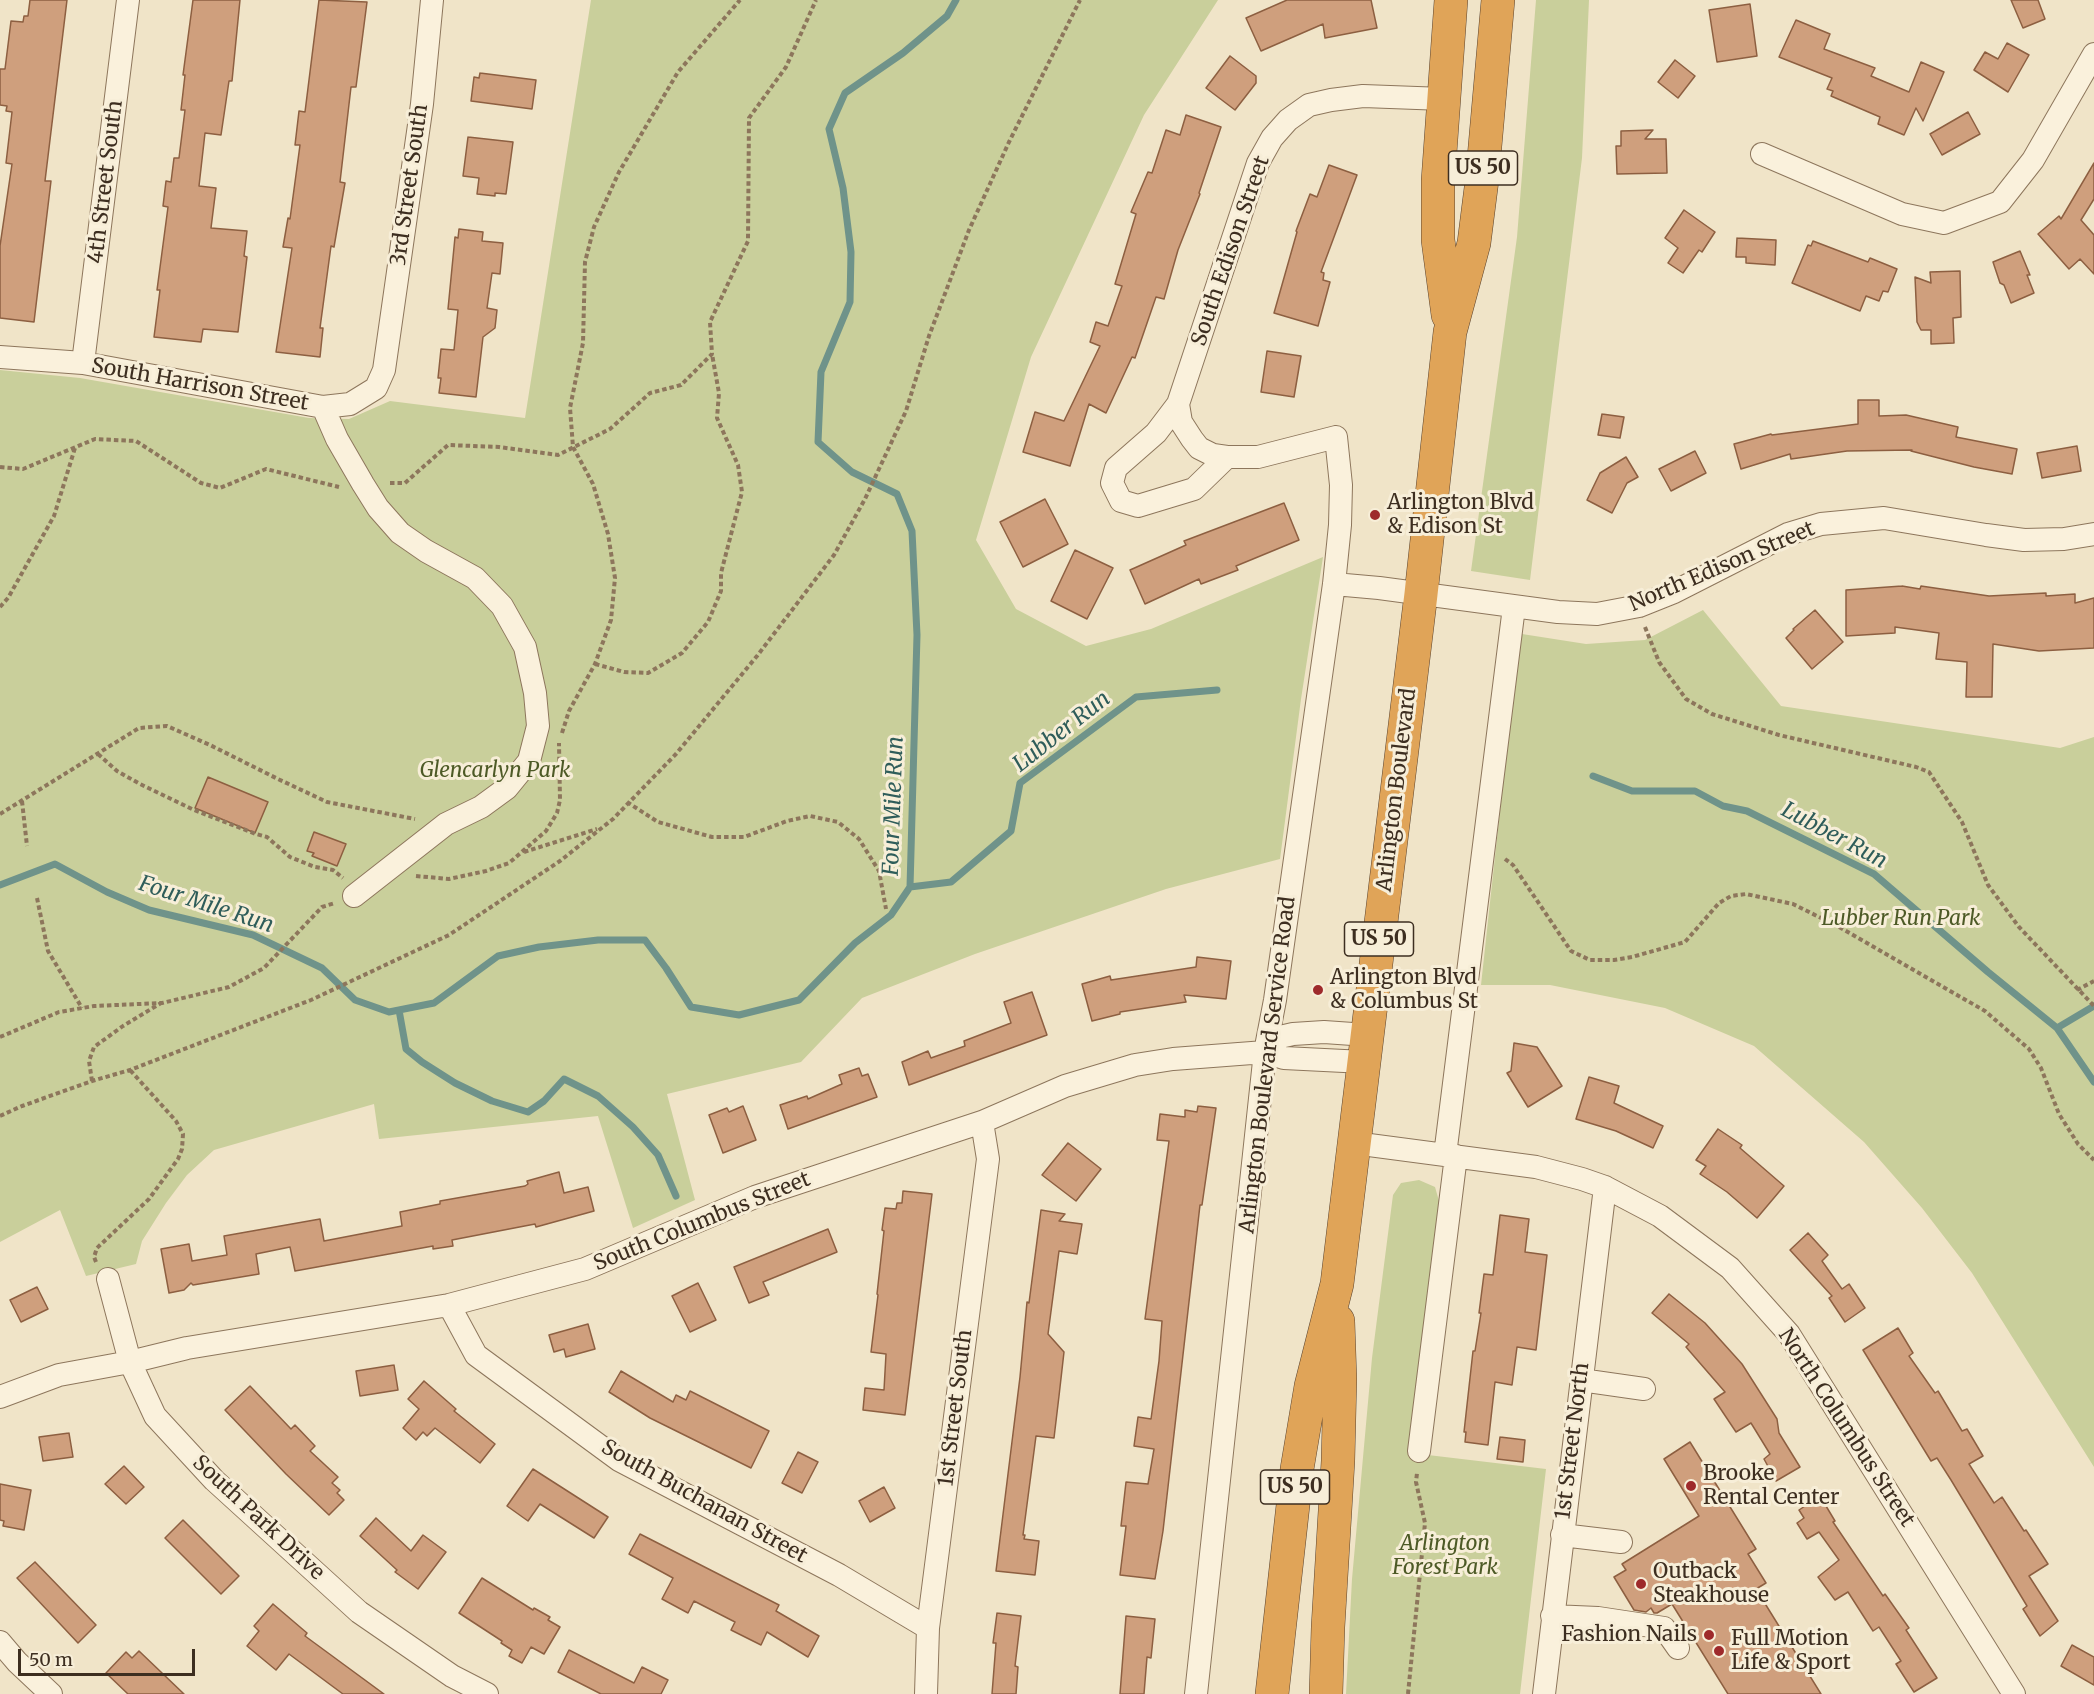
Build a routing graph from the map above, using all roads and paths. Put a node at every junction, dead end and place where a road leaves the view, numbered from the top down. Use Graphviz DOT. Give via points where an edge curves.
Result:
graph roads {
  1 [pos="129,0"];
  2 [pos="432,0"];
  3 [pos="740,0"];
  4 [pos="816,0"];
  5 [pos="1080,0"];
  6 [pos="1451,0"];
  7 [pos="1498,0"];
  8 [pos="2094,54"];
  9 [pos="1444,99"];
  10 [pos="1762,154"];
  11 [pos="1450,332"];
  12 [pos="712,354"];
  13 [pos="0,357"];
  14 [pos="83,363"];
  15 [pos="384,370"];
  16 [pos="1178,404"];
  17 [pos="323,407"];
  18 [pos="75,447"];
  19 [pos="573,447"];
  20 [pos="1227,458"];
  21 [pos="0,467"];
  22 [pos="363,484"];
  23 [pos="2094,534"];
  24 [pos="1334,584"];
  25 [pos="1421,594"];
  26 [pos="1639,606"];
  27 [pos="0,607"];
  28 [pos="1514,607"];
  29 [pos="595,664"];
  30 [pos="98,754"];
  31 [pos="22,801"];
  32 [pos="627,802"];
  33 [pos="0,814"];
  34 [pos="446,824"];
  35 [pos="602,828"];
  36 [pos="27,846"];
  37 [pos="1482,850"];
  38 [pos="521,853"];
  39 [pos="414,876"];
  40 [pos="354,896"];
  41 [pos="37,898"];
  42 [pos="886,909"];
  43 [pos="2094,981"];
  44 [pos="2077,990"];
  45 [pos="162,1003"];
  46 [pos="2094,1006"];
  47 [pos="82,1008"];
  48 [pos="0,1037"];
  49 [pos="1366,1049"];
  50 [pos="1265,1053"];
  51 [pos="130,1070"];
  52 [pos="92,1081"];
  53 [pos="0,1116"];
  54 [pos="982,1122"];
  55 [pos="1354,1143"];
  56 [pos="1450,1155"];
  57 [pos="2094,1160"];
  58 [pos="1605,1187"];
  59 [pos="108,1279"];
  60 [pos="1337,1284"];
  61 [pos="449,1305"];
  62 [pos="130,1362"];
  63 [pos="1581,1380"];
  64 [pos="1644,1389"];
  65 [pos="0,1397"];
  66 [pos="1419,1451"];
  67 [pos="1562,1535"];
  68 [pos="1621,1542"];
  69 [pos="1552,1616"];
  70 [pos="928,1628"];
  71 [pos="0,1642"];
  72 [pos="1678,1648"];
  73 [pos="51,1694"];
  74 [pos="487,1694"];
  75 [pos="926,1694"];
  76 [pos="1196,1694"];
  77 [pos="1272,1694"];
  78 [pos="1326,1694"];
  79 [pos="1408,1694"];
  80 [pos="1544,1694"];
  81 [pos="2014,1694"];
  1 -- 14 [label="street, 4th Street South"];
  2 -- 15 [label="street, 3rd Street South" via="422,104"];
  3 -- 19 [label="path" via="678,72 619,172 594,227 585,262 583,343 570,408"];
  4 -- 12 [label="path" via="786,67 749,118 748,241 710,322"];
  5 -- 32 [label="path" via="969,230 906,411 882,466 834,555 758,656 676,754"];
  6 -- 9 [label="highway, Arlington Boulevard / US 50"];
  7 -- 11 [label="highway, Arlington Boulevard / US 50" via="1473,243"];
  8 -- 10 [label="street" via="2033,160 2000,202 1944,223 1902,214"];
  9 -- 11 [label="highway, Arlington Boulevard / US 50" via="1438,240"];
  9 -- 16 [label="street, South Edison Street" via="1364,96 1331,100 1309,105 1272,138 1258,163"];
  11 -- 25 [label="highway, Arlington Boulevard / US 50"];
  12 -- 19 [label="path" via="681,385 650,393 610,429"];
  12 -- 29 [label="path" via="719,393 717,418 738,465 742,492 721,573 721,591 708,622 682,653 648,674"];
  13 -- 14 [label="street, South Harrison Street"];
  14 -- 17 [label="street, South Harrison Street"];
  15 -- 17 [label="street, South Harrison Street" via="376,388 364,397 350,404"];
  16 -- 20 [label="street" via="1181,422 1199,448"];
  16 -- 20 [label="street, South Edison Street" via="1156,433 1116,468 1112,483 1121,501 1138,506 1194,489"];
  17 -- 22 [label="street"];
  18 -- 21 [label="path" via="23,469"];
  18 -- 22 [label="path" via="95,439 136,441 201,483 220,488 266,469 348,490"];
  18 -- 27 [label="path" via="54,516"];
  19 -- 22 [label="path" via="558,455 448,445 405,483"];
  19 -- 29 [label="path" via="593,484 608,534 615,578 611,621"];
  20 -- 24 [label="street, Arlington Boulevard Service Road" via="1258,457 1336,436 1341,503"];
  22 -- 34 [label="street" via="400,533 475,578 502,606 525,647 538,726 528,761 507,788 481,807"];
  23 -- 26 [label="street, North Edison Street" via="2024,540 1884,518 1821,524 1788,534"];
  24 -- 25 [label="street"];
  24 -- 50 [label="street, Arlington Boulevard Service Road"];
  25 -- 28 [label="street, North Edison Street"];
  25 -- 49 [label="highway, Arlington Boulevard / US 50"];
  26 -- 28 [label="street, North Edison Street" via="1586,614"];
  26 -- 44 [label="path" via="1659,662 1686,699 1713,714 1779,735 1929,772 1962,822 1988,885 2019,927"];
  28 -- 37 [label="street"];
  29 -- 38 [label="path" via="569,711 559,741 557,813 546,831"];
  30 -- 31 [label="path"];
  30 -- 34 [label="path" via="139,728 167,726 327,802"];
  30 -- 40 [label="path" via="140,784 194,810 267,837 299,862 333,870 348,882"];
  31 -- 33 [label="path"];
  31 -- 36 [label="path"];
  32 -- 35 [label="path"];
  32 -- 42 [label="path" via="658,822 712,837 744,837 787,820 810,816 837,822 859,839 879,871"];
  34 -- 40 [label="street"];
  35 -- 38 [label="path"];
  35 -- 51 [label="path" via="449,935 311,999"];
  37 -- 56 [label="street"];
  37 -- 57 [label="path" via="1513,865 1571,951 1590,960 1647,954 1684,942 1719,903 1746,894 1793,904 1839,927 1985,1011 2029,1049 2059,1114 2078,1144"];
  38 -- 39 [label="path" via="509,863 459,877"];
  40 -- 45 [label="path" via="322,907 264,968 229,987"];
  41 -- 47 [label="path" via="48,951"];
  43 -- 44 [label="path"];
  44 -- 46 [label="path"];
  45 -- 47 [label="path"];
  45 -- 52 [label="path" via="93,1047 89,1061"];
  47 -- 48 [label="path" via="59,1012"];
  49 -- 50 [label="street, South Columbus Street" via="1284,1058"];
  49 -- 55 [label="highway, Arlington Boulevard / US 50"];
  50 -- 54 [label="street, South Columbus Street" via="1136,1065 1065,1086"];
  50 -- 76 [label="street, Arlington Boulevard Service Road"];
  51 -- 52 [label="path"];
  51 -- 59 [label="path" via="176,1121 183,1134 182,1149 149,1199 97,1248 94,1257"];
  52 -- 53 [label="path"];
  54 -- 61 [label="street, South Columbus Street" via="755,1197 585,1269"];
  54 -- 70 [label="street, 1st Street South" via="988,1159"];
  55 -- 56 [label="street, North Columbus Street"];
  55 -- 60 [label="highway, Arlington Boulevard / US 50"];
  56 -- 58 [label="street, North Columbus Street" via="1544,1169"];
  56 -- 66 [label="street"];
  58 -- 63 [label="street, 1st Street North"];
  58 -- 81 [label="street, North Columbus Street" via="1670,1222 1730,1268 1789,1334"];
  59 -- 62 [label="street, South Park Drive"];
  60 -- 77 [label="highway, Arlington Boulevard / US 50" via="1311,1386 1297,1469"];
  60 -- 78 [label="highway, Arlington Boulevard / US 50" via="1338,1461"];
  61 -- 62 [label="street, South Columbus Street" via="187,1348"];
  61 -- 70 [label="street, South Buchanan Street" via="476,1355 619,1460 839,1575"];
  62 -- 65 [label="street, South Columbus Street" via="59,1375"];
  62 -- 74 [label="street, South Park Drive" via="154,1416 214,1480 359,1612 452,1676"];
  63 -- 64 [label="street"];
  63 -- 67 [label="street, 1st Street North"];
  66 -- 79 [label="path" via="1416,1482 1425,1523"];
  67 -- 68 [label="street"];
  67 -- 69 [label="street, 1st Street North"];
  69 -- 72 [label="street" via="1664,1628"];
  69 -- 80 [label="street, 1st Street North"];
  70 -- 75 [label="street, 1st Street South"];
  71 -- 73 [label="street"];
}
